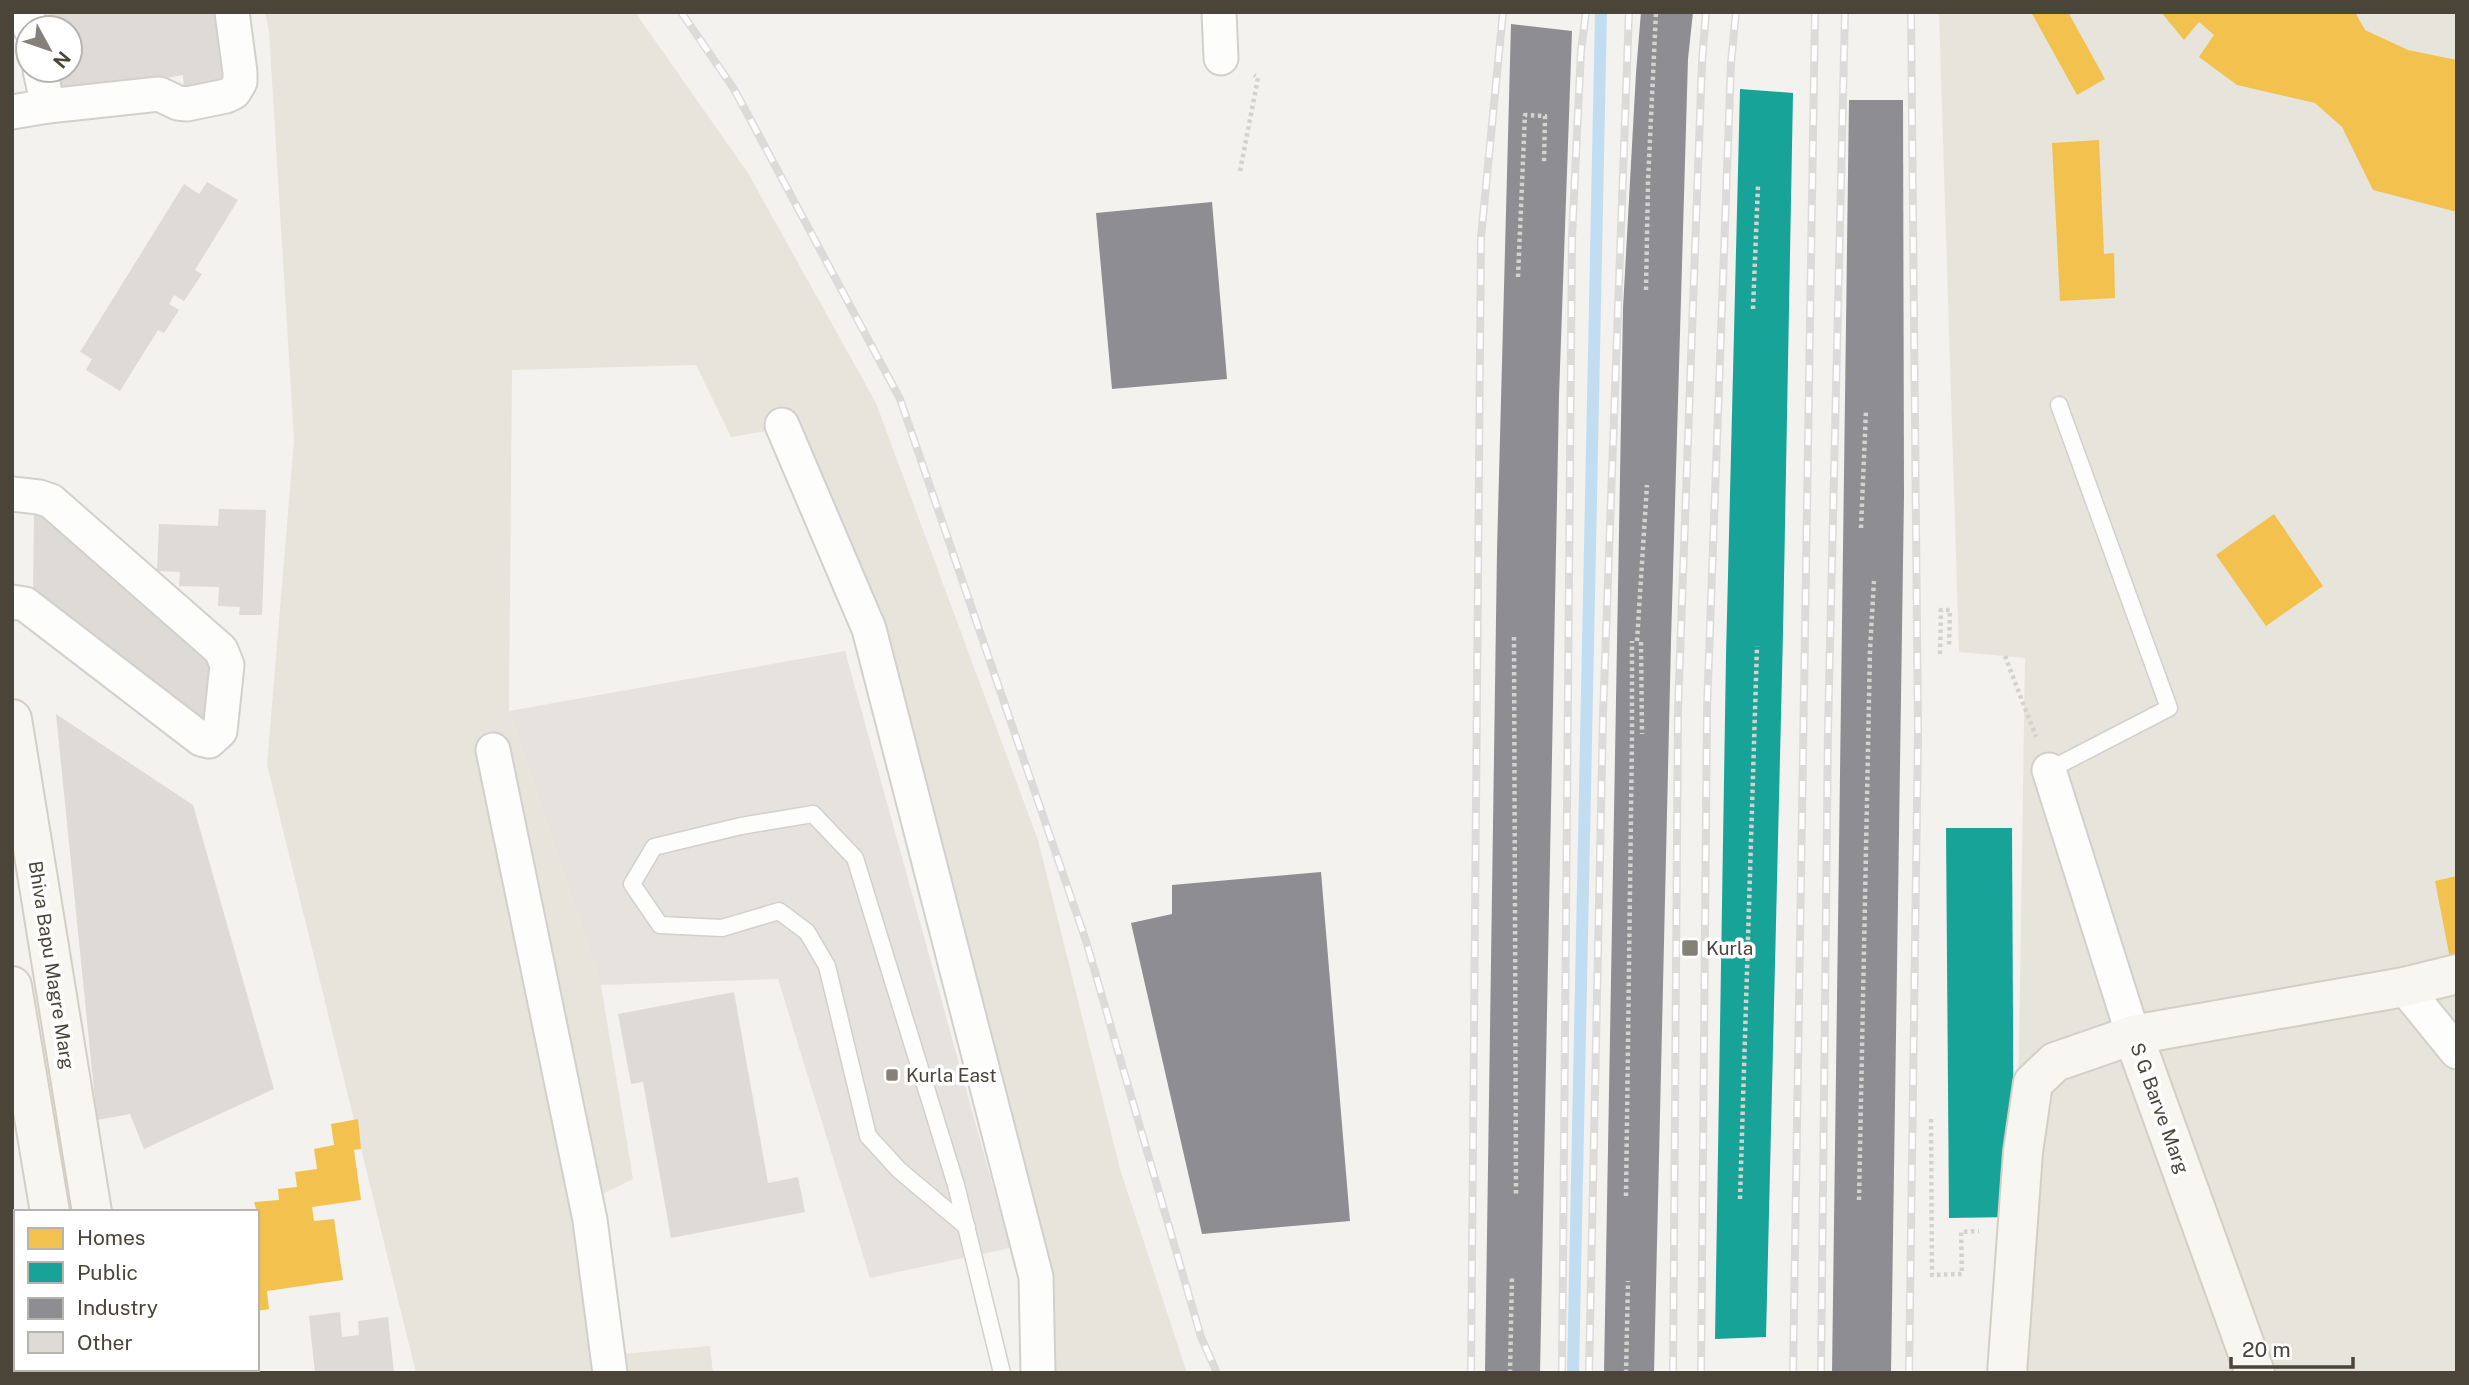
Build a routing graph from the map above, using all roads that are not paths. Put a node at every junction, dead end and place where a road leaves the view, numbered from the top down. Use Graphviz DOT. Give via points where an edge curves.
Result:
graph roads {
  1 [pos="232,12"];
  2 [pos="1219,12"];
  3 [pos="1221,58"];
  4 [pos="43,84"];
  5 [pos="48,106"];
  6 [pos="12,112"];
  7 [pos="2059,405"];
  8 [pos="782,425"];
  9 [pos="12,495"];
  10 [pos="12,602"];
  11 [pos="12,719"];
  12 [pos="493,750"];
  13 [pos="2049,770"];
  14 [pos="2457,974"];
  15 [pos="12,986"];
  16 [pos="2404,987"];
  17 [pos="2133,1035"];
  18 [pos="2457,1052"];
  19 [pos="50,1210"];
  20 [pos="92,1210"];
  21 [pos="967,1227"];
  22 [pos="610,1373"];
  23 [pos="1002,1373"];
  24 [pos="1038,1373"];
  25 [pos="2007,1373"];
  26 [pos="2255,1373"];
  1 -- 5 [label="street" via="240,72 234,92 187,104 159,94"];
  2 -- 3 [label="street"];
  4 -- 5 [label="street"];
  5 -- 6 [label="street"];
  7 -- 13 [label="lane" via="2169,708"];
  8 -- 24 [label="street" via="869,629 1036,1277"];
  9 -- 10 [label="street" via="51,501 221,650 228,665 220,731 209,741 201,739 25,604"];
  11 -- 20 [label="street, Bhiva Bapu Magre Marg"];
  12 -- 22 [label="street" via="590,1220"];
  13 -- 17 [label="street"];
  14 -- 16 [label="street, S G Barve Marg"];
  15 -- 19 [label="street"];
  16 -- 17 [label="street, S G Barve Marg"];
  16 -- 18 [label="street"];
  17 -- 25 [label="street" via="2055,1062 2033,1083"];
  17 -- 26 [label="street, S G Barve Marg"];
  21 -- 21 [label="lane" via="855,858 813,814 654,847 632,884 660,925 722,928 779,911 807,932 827,966 868,1136 899,1170"];
  21 -- 23 [label="lane"];
}
